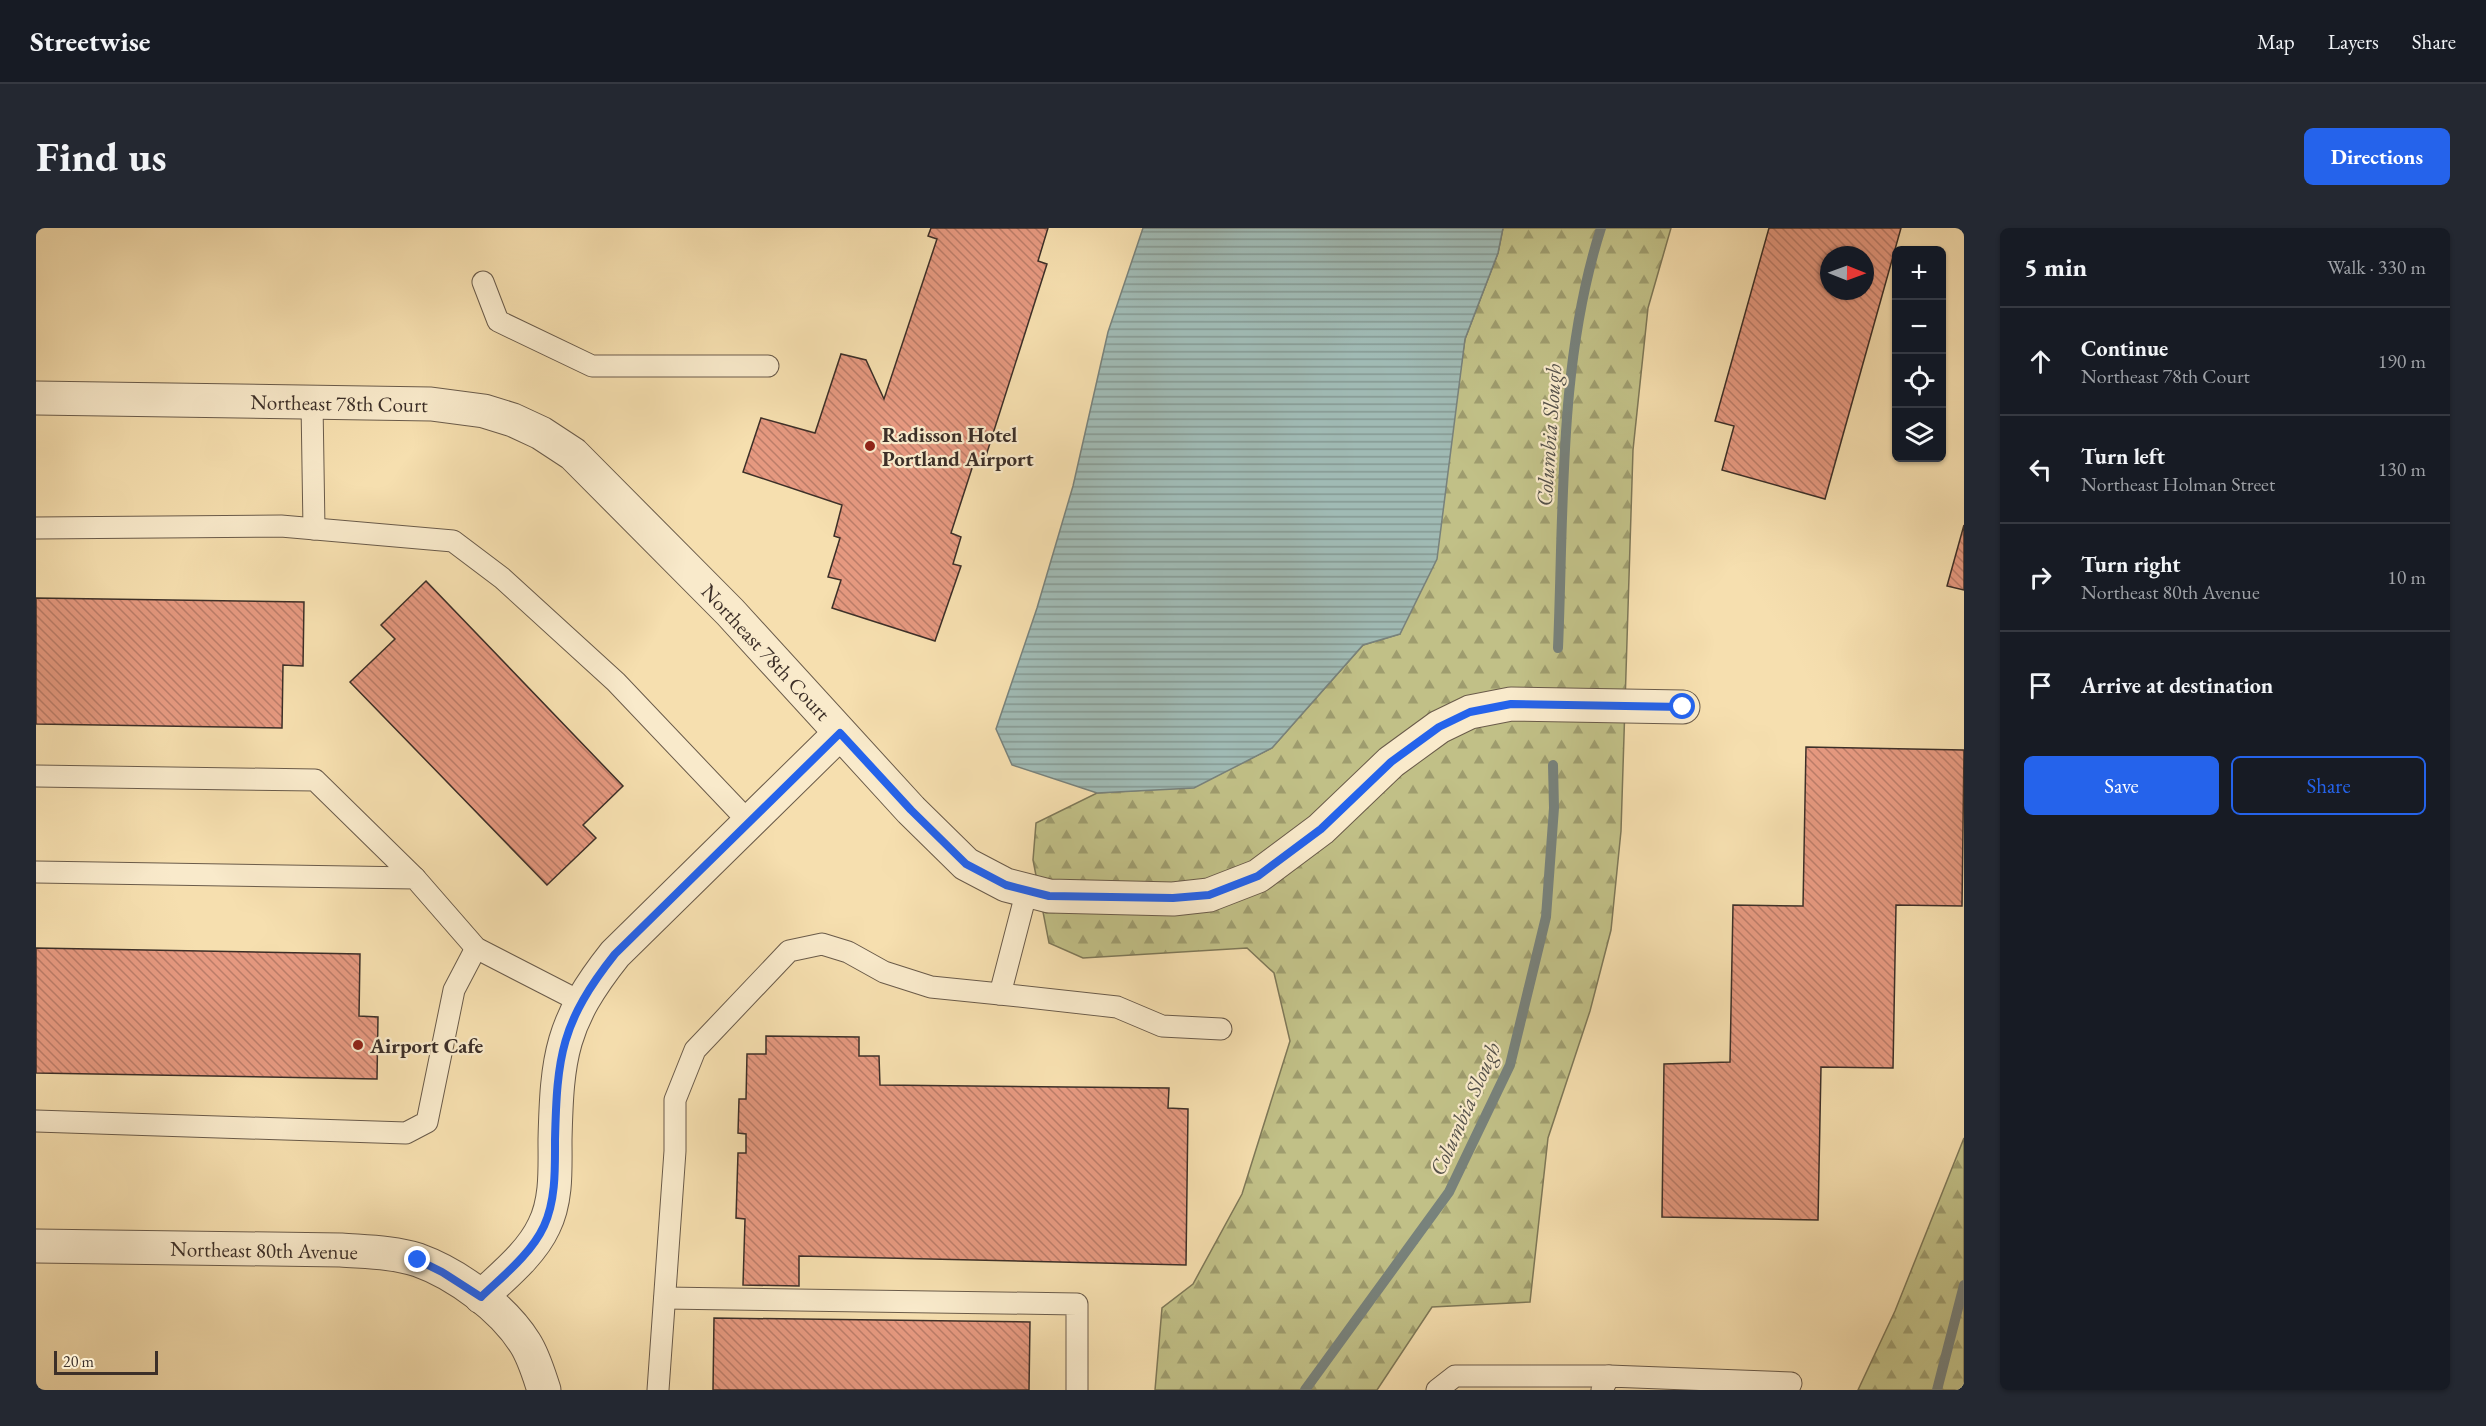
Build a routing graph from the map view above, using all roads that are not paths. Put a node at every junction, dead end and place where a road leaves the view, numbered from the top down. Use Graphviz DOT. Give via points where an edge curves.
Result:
graph roads {
  1 [pos="483,282"];
  2 [pos="768,366"];
  3 [pos="36,398"];
  4 [pos="312,403"];
  5 [pos="36,528"];
  6 [pos="314,529"];
  7 [pos="1683,707"];
  8 [pos="840,733"];
  9 [pos="36,776"];
  10 [pos="749,822"];
  11 [pos="36,872"];
  12 [pos="415,878"];
  13 [pos="1028,890"];
  14 [pos="476,948"];
  15 [pos="1000,994"];
  16 [pos="581,1002"];
  17 [pos="1221,1029"];
  18 [pos="36,1121"];
  19 [pos="36,1246"];
  20 [pos="481,1297"];
  21 [pos="664,1298"];
  22 [pos="1511,1383"];
  23 [pos="1606,1383"];
  24 [pos="1696,1385"];
  25 [pos="544,1390"];
  26 [pos="658,1390"];
  27 [pos="1077,1390"];
  28 [pos="1437,1390"];
  29 [pos="1788,1390"];
  1 -- 2 [label="lane" via="498,321 592,366"];
  3 -- 4 [label="street, Northeast 78th Court"];
  4 -- 6 [label="lane"];
  4 -- 8 [label="street, Northeast 78th Court" via="431,404 484,411 541,433 573,454 605,483"];
  5 -- 6 [label="lane"];
  6 -- 10 [label="lane" via="453,541 502,578 616,682"];
  7 -- 13 [label="street, Northeast 78th Court" via="1511,704 1470,712 1439,727 1391,762 1321,829 1258,876 1209,895 1049,896"];
  8 -- 10 [label="street"];
  8 -- 13 [label="street, Northeast 78th Court" via="966,864 1006,885"];
  9 -- 12 [label="lane" via="315,780"];
  10 -- 16 [label="street" via="615,954"];
  11 -- 12 [label="lane"];
  12 -- 14 [label="lane"];
  13 -- 15 [label="lane"];
  14 -- 16 [label="lane"];
  14 -- 18 [label="lane" via="454,990 427,1122 406,1133"];
  15 -- 17 [label="lane" via="1117,1007 1162,1026"];
  15 -- 21 [label="lane" via="931,987 884,972 848,952 822,944 789,951 695,1050 675,1100"];
  16 -- 20 [label="street" via="564,1042 556,1080 553,1193 544,1226 518,1261"];
  19 -- 20 [label="street, Northeast 80th Avenue" via="388,1253 418,1260"];
  20 -- 25 [label="street, Northeast 80th Avenue" via="525,1343"];
  21 -- 26 [label="lane"];
  21 -- 27 [label="lane" via="1077,1304"];
  22 -- 23 [label="lane"];
  22 -- 28 [label="lane" via="1455,1376"];
  23 -- 24 [label="lane"];
  24 -- 29 [label="lane" via="1791,1383"];
}
